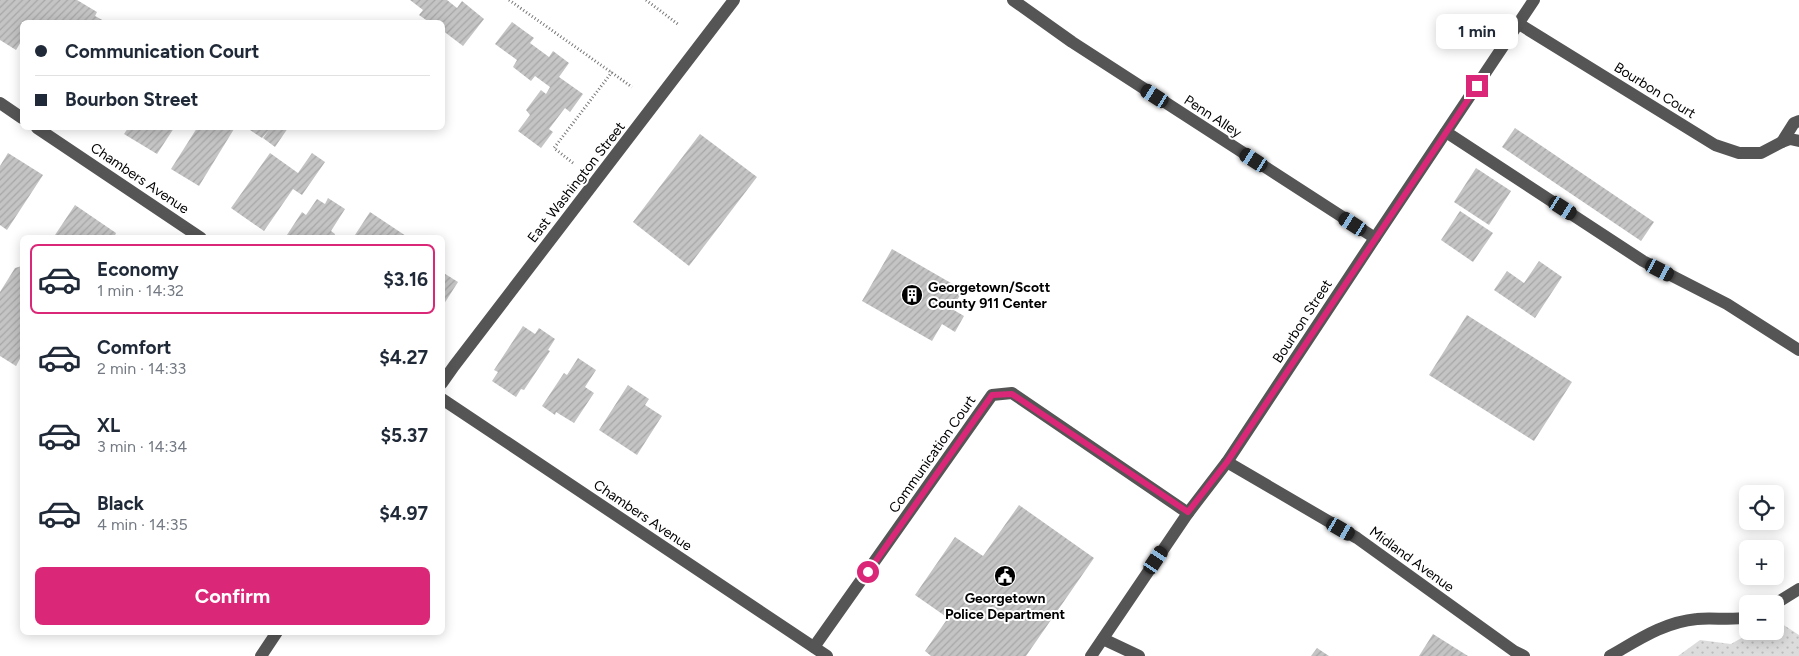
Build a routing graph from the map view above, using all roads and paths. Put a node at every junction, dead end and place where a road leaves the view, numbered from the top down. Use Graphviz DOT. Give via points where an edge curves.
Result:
graph roads {
  1 [pos="509,0"];
  2 [pos="646,0"];
  3 [pos="734,0"];
  4 [pos="1013,0"];
  5 [pos="1534,0"];
  6 [pos="1519,24"];
  7 [pos="679,25"];
  8 [pos="612,72"];
  9 [pos="632,87"];
  10 [pos="0,103"];
  11 [pos="20,117"];
  12 [pos="1799,121"];
  13 [pos="40,130"];
  14 [pos="1446,132"];
  15 [pos="1799,141"];
  16 [pos="1782,142"];
  17 [pos="574,163"];
  18 [pos="197,235"];
  19 [pos="1375,238"];
  20 [pos="1799,350"];
  21 [pos="445,379"];
  22 [pos="445,401"];
  23 [pos="1227,462"];
  24 [pos="1188,512"];
  25 [pos="1799,588"];
  26 [pos="1784,598"];
  27 [pos="1739,619"];
  28 [pos="274,635"];
  29 [pos="1103,639"];
  30 [pos="814,648"];
  31 [pos="261,656"];
  32 [pos="827,656"];
  33 [pos="1091,656"];
  34 [pos="1139,656"];
  35 [pos="1524,656"];
  36 [pos="1610,656"];
  1 -- 8 [label="path"];
  2 -- 7 [label="path"];
  3 -- 21 [label="street, East Washington Street"];
  4 -- 19 [label="street, Penn Alley" via="1072,42"];
  5 -- 6 [label="street, Bourbon Street"];
  6 -- 14 [label="street, Bourbon Street"];
  6 -- 16 [label="street, Bourbon Court" via="1715,145 1739,152 1761,153"];
  8 -- 9 [label="path"];
  8 -- 17 [label="path" via="554,148"];
  10 -- 11 [label="street"];
  12 -- 16 [label="street, Bourbon Court" via="1794,123"];
  13 -- 18 [label="street, Chambers Avenue"];
  14 -- 19 [label="street, Bourbon Street"];
  14 -- 20 [label="street" via="1644,261 1727,304"];
  15 -- 16 [label="street, Bourbon Court" via="1790,139"];
  19 -- 23 [label="street, Bourbon Street"];
  22 -- 30 [label="street, Chambers Avenue"];
  23 -- 24 [label="street, Bourbon Street"];
  23 -- 35 [label="street, Midland Avenue" via="1358,538"];
  24 -- 29 [label="street, Bourbon Street"];
  24 -- 30 [label="street, Communication Court" via="1012,394 992,395"];
  25 -- 26 [label="street"];
  27 -- 36 [label="street" via="1696,619 1662,626"];
  28 -- 31 [label="street"];
  29 -- 33 [label="street, Bourbon Street"];
  29 -- 34 [label="street"];
  30 -- 32 [label="street, Chambers Avenue"];
}
